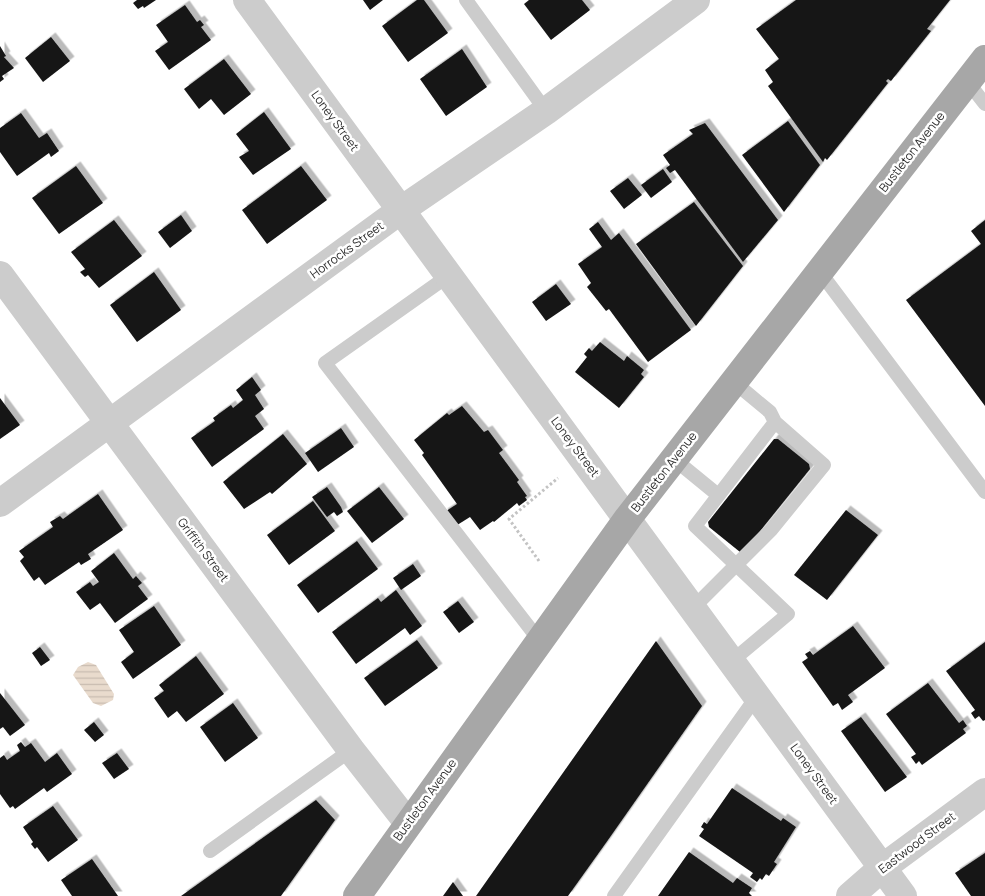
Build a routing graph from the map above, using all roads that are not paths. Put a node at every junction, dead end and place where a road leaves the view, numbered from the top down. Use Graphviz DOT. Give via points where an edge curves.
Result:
graph roads {
  1 [pos="247,0"];
  2 [pos="466,0"];
  3 [pos="694,1"];
  4 [pos="980,66"];
  5 [pos="985,104"];
  6 [pos="546,111"];
  7 [pos="401,210"];
  8 [pos="820,272"];
  9 [pos="0,275"];
  10 [pos="448,276"];
  11 [pos="734,382"];
  12 [pos="775,422"];
  13 [pos="109,424"];
  14 [pos="674,458"];
  15 [pos="985,492"];
  16 [pos="723,493"];
  17 [pos="0,503"];
  18 [pos="628,518"];
  19 [pos="738,565"];
  20 [pos="693,608"];
  21 [pos="539,640"];
  22 [pos="732,661"];
  23 [pos="758,696"];
  24 [pos="351,750"];
  25 [pos="985,792"];
  26 [pos="408,823"];
  27 [pos="210,851"];
  28 [pos="882,868"];
  29 [pos="357,896"];
  30 [pos="614,896"];
  31 [pos="850,896"];
  32 [pos="903,896"];
  1 -- 7 [label="street, Loney Street"];
  2 -- 6 [label="lane"];
  3 -- 6 [label="street, Horrocks Street"];
  4 -- 5 [label="lane"];
  4 -- 8 [label="main road, Bustleton Avenue"];
  6 -- 7 [label="street, Horrocks Street"];
  7 -- 10 [label="street, Loney Street"];
  7 -- 13 [label="street, Horrocks Street"];
  8 -- 11 [label="main road, Bustleton Avenue"];
  8 -- 15 [label="lane"];
  9 -- 13 [label="street, Griffith Street"];
  10 -- 18 [label="street, Loney Street"];
  10 -- 21 [label="lane" via="325,363"];
  11 -- 12 [label="lane" via="770,412"];
  11 -- 14 [label="main road, Bustleton Avenue"];
  12 -- 16 [label="lane" via="753,457"];
  12 -- 19 [label="lane" via="824,465 797,491"];
  13 -- 17 [label="street, Horrocks Street"];
  13 -- 24 [label="street, Griffith Street"];
  14 -- 16 [label="lane"];
  14 -- 18 [label="main road, Bustleton Avenue"];
  16 -- 19 [label="lane" via="695,526"];
  18 -- 20 [label="street, Loney Street"];
  18 -- 21 [label="main road, Bustleton Avenue"];
  19 -- 20 [label="lane"];
  19 -- 22 [label="lane" via="788,614"];
  20 -- 22 [label="street, Loney Street"];
  21 -- 26 [label="main road, Bustleton Avenue"];
  22 -- 23 [label="street, Loney Street"];
  23 -- 28 [label="street, Loney Street"];
  23 -- 30 [label="lane"];
  24 -- 26 [label="street, Griffith Street"];
  24 -- 27 [label="lane"];
  25 -- 28 [label="street, Eastwood Street"];
  26 -- 29 [label="main road, Bustleton Avenue"];
  28 -- 31 [label="street, Eastwood Street"];
  28 -- 32 [label="street, Loney Street"];
}
